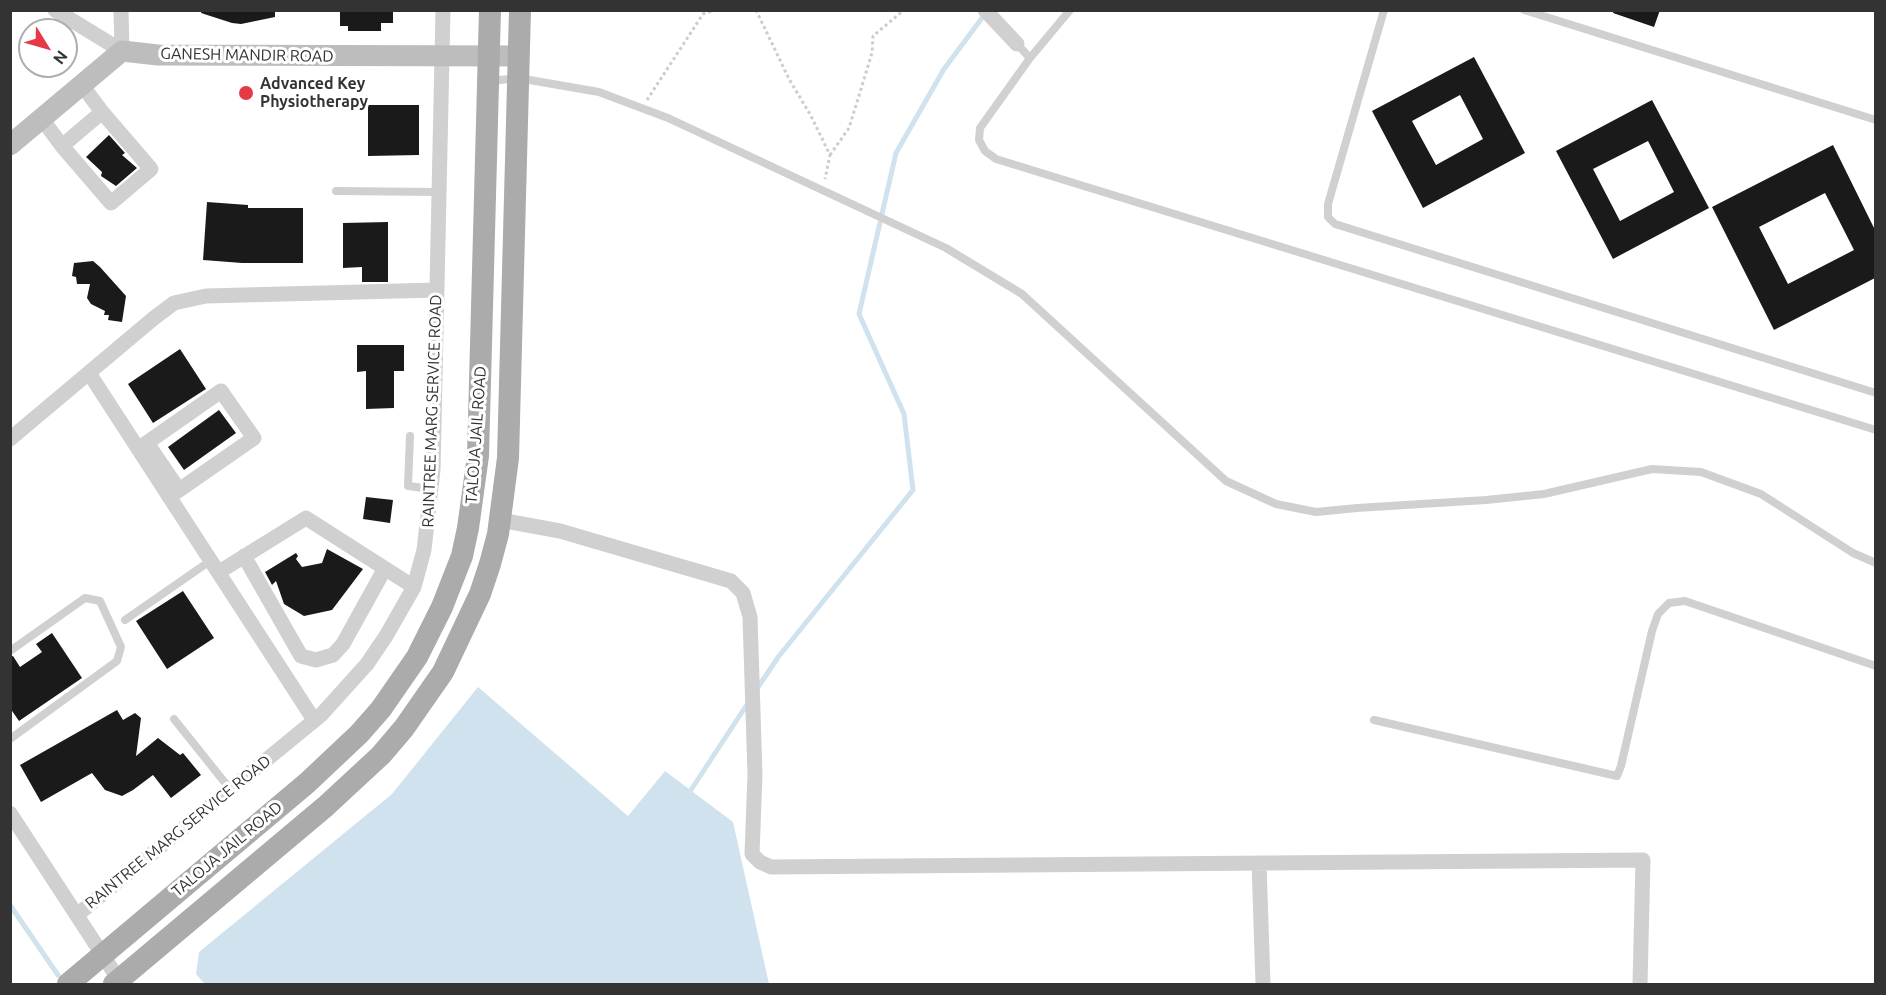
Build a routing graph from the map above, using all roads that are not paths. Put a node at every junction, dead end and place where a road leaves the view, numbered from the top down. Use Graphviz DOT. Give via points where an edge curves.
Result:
graph roads {
  1 [pos="55,10"];
  2 [pos="122,10"];
  3 [pos="443,10"];
  4 [pos="490,10"];
  5 [pos="520,10"];
  6 [pos="985,10"];
  7 [pos="1070,10"];
  8 [pos="1384,10"];
  9 [pos="1524,10"];
  10 [pos="1558,10"];
  11 [pos="1555,19"];
  12 [pos="1017,44"];
  13 [pos="122,51"];
  14 [pos="442,57"];
  15 [pos="489,57"];
  16 [pos="1030,58"];
  17 [pos="518,67"];
  18 [pos="488,82"];
  19 [pos="82,85"];
  20 [pos="102,112"];
  21 [pos="42,119"];
  22 [pos="1875,120"];
  23 [pos="10,145"];
  24 [pos="62,146"];
  25 [pos="336,191"];
  26 [pos="439,192"];
  27 [pos="437,290"];
  28 [pos="89,373"];
  29 [pos="1875,393"];
  30 [pos="1875,430"];
  31 [pos="410,436"];
  32 [pos="10,440"];
  33 [pos="143,446"];
  34 [pos="431,489"];
  35 [pos="174,493"];
  36 [pos="500,520"];
  37 [pos="244,556"];
  38 [pos="1875,563"];
  39 [pos="215,566"];
  40 [pos="384,570"];
  41 [pos="414,587"];
  42 [pos="125,620"];
  43 [pos="10,651"];
  44 [pos="1875,666"];
  45 [pos="174,719"];
  46 [pos="314,720"];
  47 [pos="1374,720"];
  48 [pos="10,739"];
  49 [pos="230,789"];
  50 [pos="10,813"];
  51 [pos="1259,863"];
  52 [pos="77,915"];
  53 [pos="104,955"];
  54 [pos="117,982"];
  55 [pos="68,984"];
  56 [pos="1263,984"];
  57 [pos="1640,984"];
  1 -- 13 [label="street"];
  2 -- 13 [label="street"];
  3 -- 14 [label="street, RAINTREE MARG SERVICE ROAD"];
  4 -- 15 [label="main road, TALOJA JAIL ROAD"];
  5 -- 17 [label="main road, TALOJA JAIL ROAD"];
  6 -- 12 [label="street"];
  7 -- 16 [label="lane"];
  8 -- 29 [label="lane" via="1328,204 1328,217 1335,224"];
  9 -- 11 [label="lane"];
  10 -- 11 [label="lane"];
  11 -- 22 [label="lane"];
  12 -- 16 [label="lane"];
  13 -- 14 [label="street, GANESH MANDIR ROAD" via="158,55"];
  13 -- 19 [label="street"];
  14 -- 15 [label="street, GANESH MANDIR ROAD"];
  14 -- 26 [label="street, RAINTREE MARG SERVICE ROAD"];
  15 -- 17 [label="street, GANESH MANDIR ROAD"];
  15 -- 18 [label="main road, TALOJA JAIL ROAD"];
  16 -- 30 [label="lane" via="980,128 979,140 984,151 996,159"];
  17 -- 18 [label="lane"];
  17 -- 36 [label="main road, TALOJA JAIL ROAD" via="508,447"];
  17 -- 38 [label="lane" via="668,118 946,248 1022,294 1226,481 1276,504 1316,512 1486,500 1544,494 1653,469 1701,472 1761,494"];
  18 -- 53 [label="main road, TALOJA JAIL ROAD" via="478,456 462,556 442,607 417,657 381,710 359,734"];
  19 -- 20 [label="street"];
  19 -- 21 [label="street"];
  20 -- 24 [label="street"];
  20 -- 24 [label="street" via="152,169 111,203"];
  21 -- 23 [label="street"];
  21 -- 24 [label="street"];
  25 -- 26 [label="lane"];
  26 -- 27 [label="street, RAINTREE MARG SERVICE ROAD"];
  27 -- 28 [label="street" via="187,299 164,310"];
  27 -- 34 [label="street, RAINTREE MARG SERVICE ROAD"];
  28 -- 32 [label="street"];
  28 -- 33 [label="street"];
  31 -- 34 [label="lane" via="408,486"];
  33 -- 35 [label="street"];
  33 -- 35 [label="street" via="221,391 254,438"];
  34 -- 41 [label="street, RAINTREE MARG SERVICE ROAD" via="424,550"];
  35 -- 39 [label="street"];
  36 -- 51 [label="street" via="560,531 731,581 743,593 750,617 753,854 771,867"];
  36 -- 54 [label="main road, TALOJA JAIL ROAD" via="490,564 470,619 443,672 404,728 326,806"];
  37 -- 39 [label="street"];
  37 -- 40 [label="street" via="306,518"];
  37 -- 40 [label="street" via="301,656 316,660 333,655 343,644"];
  39 -- 42 [label="lane"];
  39 -- 46 [label="street"];
  40 -- 41 [label="street"];
  41 -- 46 [label="street, RAINTREE MARG SERVICE ROAD" via="367,664"];
  43 -- 48 [label="lane" via="85,598 100,601 121,647 117,661"];
  44 -- 47 [label="lane" via="1685,601 1669,603 1658,614 1617,776"];
  45 -- 49 [label="lane"];
  46 -- 49 [label="street, RAINTREE MARG SERVICE ROAD"];
  49 -- 52 [label="street, RAINTREE MARG SERVICE ROAD"];
  50 -- 52 [label="street"];
  51 -- 56 [label="street"];
  51 -- 57 [label="street" via="1643,860"];
  52 -- 53 [label="street"];
  53 -- 54 [label="street"];
  53 -- 55 [label="main road, TALOJA JAIL ROAD"];
}
